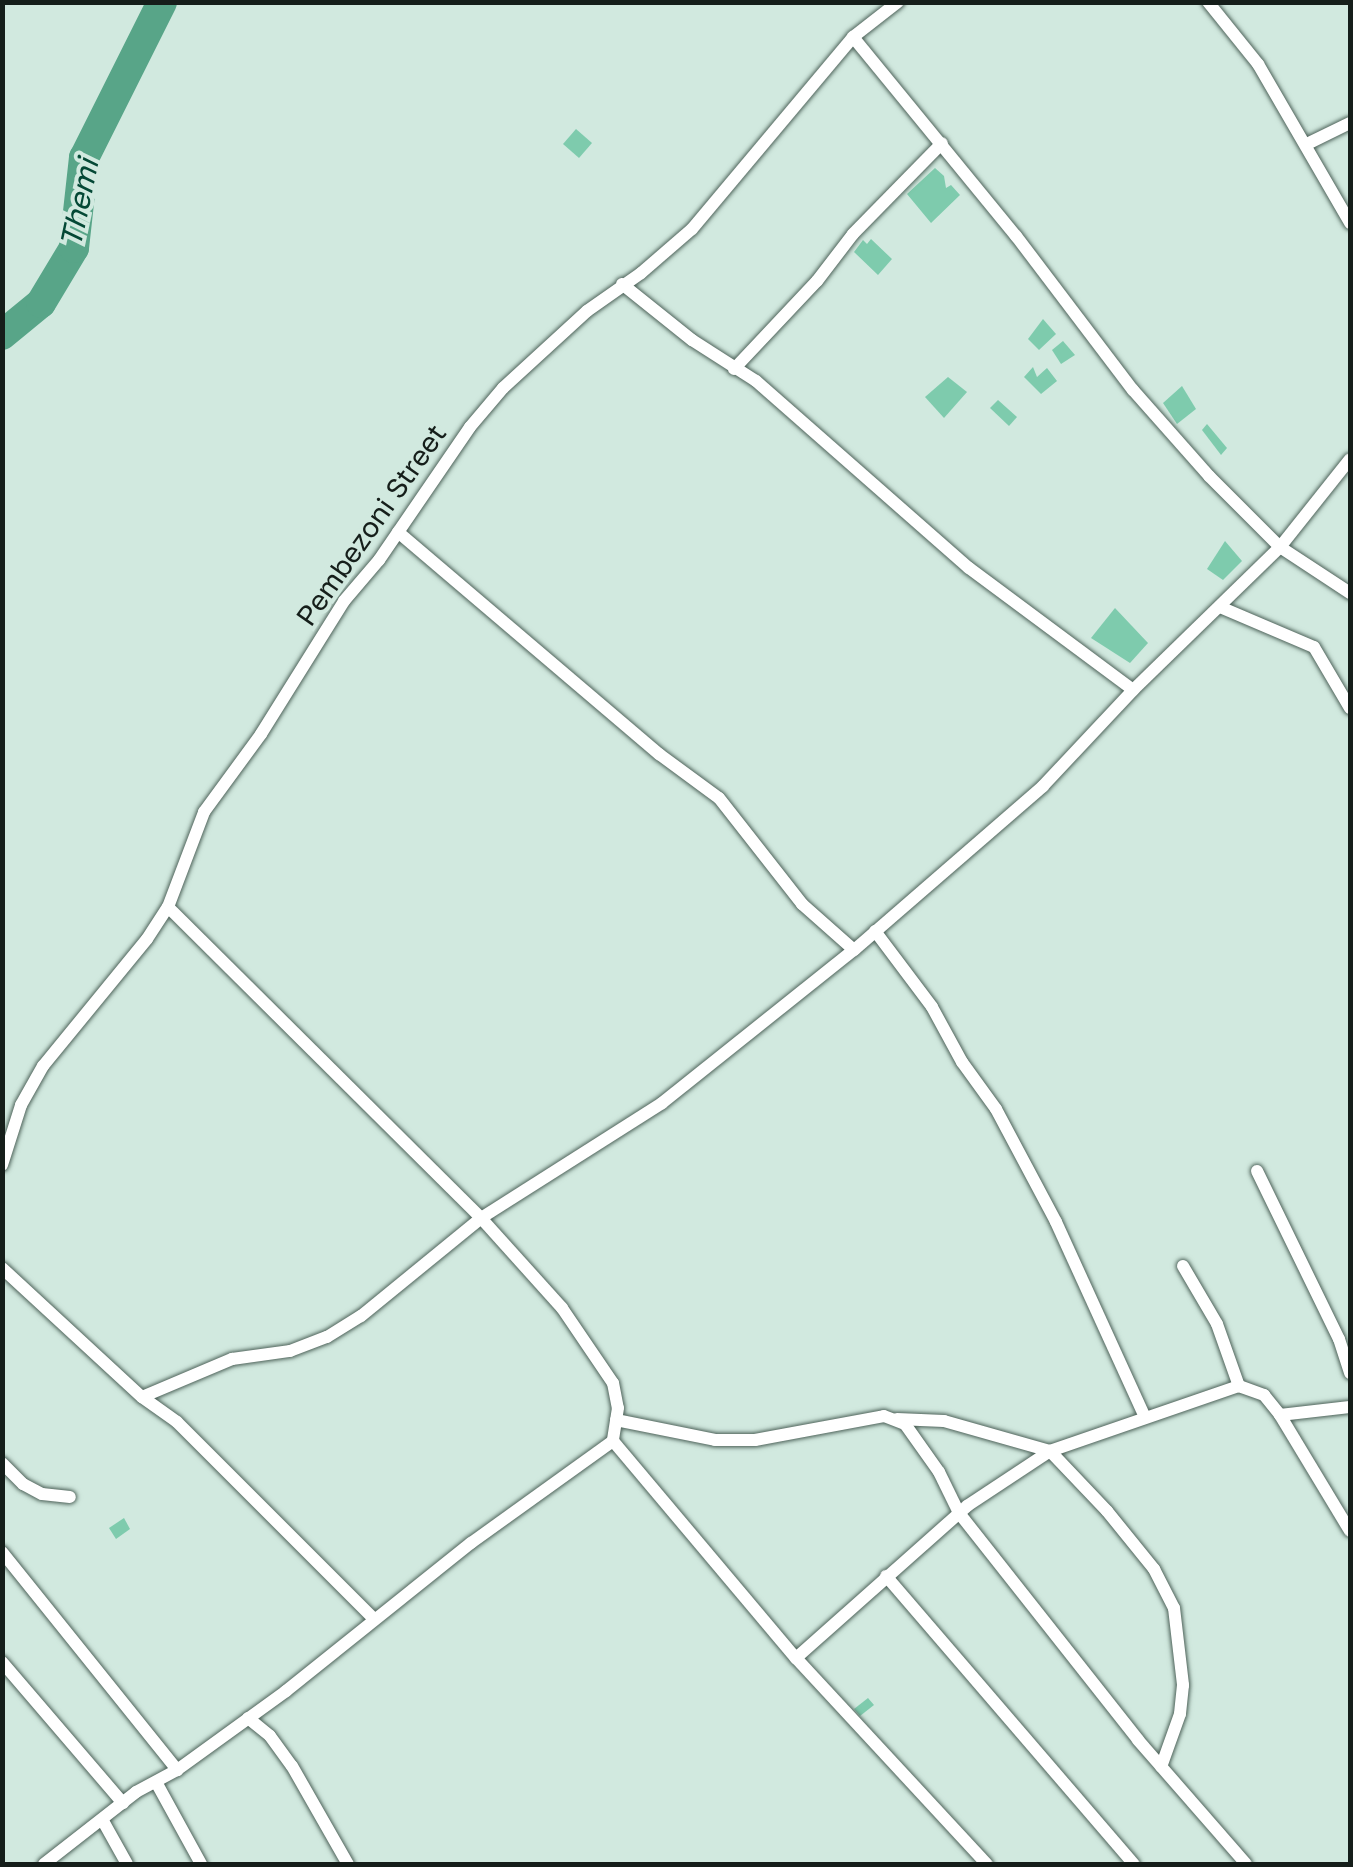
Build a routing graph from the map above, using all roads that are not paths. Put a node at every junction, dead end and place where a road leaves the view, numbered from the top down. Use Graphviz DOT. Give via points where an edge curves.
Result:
graph roads {
  1 [pos="898,2"];
  2 [pos="1208,2"];
  3 [pos="853,37"];
  4 [pos="1350,123"];
  5 [pos="942,144"];
  6 [pos="1307,144"];
  7 [pos="1350,223"];
  8 [pos="622,284"];
  9 [pos="734,369"];
  10 [pos="1350,459"];
  11 [pos="398,532"];
  12 [pos="1280,546"];
  13 [pos="1350,593"];
  14 [pos="1220,607"];
  15 [pos="1133,690"];
  16 [pos="1350,708"];
  17 [pos="168,907"];
  18 [pos="875,932"];
  19 [pos="854,950"];
  20 [pos="2,1166"];
  21 [pos="1257,1171"];
  22 [pos="482,1218"];
  23 [pos="1184,1266"];
  24 [pos="2,1268"];
  25 [pos="1350,1374"];
  26 [pos="1239,1386"];
  27 [pos="142,1396"];
  28 [pos="1350,1407"];
  29 [pos="1280,1414"];
  30 [pos="1144,1416"];
  31 [pos="894,1419"];
  32 [pos="616,1420"];
  33 [pos="613,1441"];
  34 [pos="1050,1451"];
  35 [pos="2,1463"];
  36 [pos="70,1497"];
  37 [pos="958,1513"];
  38 [pos="1350,1531"];
  39 [pos="2,1552"];
  40 [pos="886,1576"];
  41 [pos="374,1620"];
  42 [pos="796,1658"];
  43 [pos="2,1662"];
  44 [pos="248,1718"];
  45 [pos="1161,1767"];
  46 [pos="176,1770"];
  47 [pos="156,1782"];
  48 [pos="122,1802"];
  49 [pos="103,1820"];
  50 [pos="44,1864"];
  51 [pos="127,1864"];
  52 [pos="201,1864"];
  53 [pos="348,1864"];
  54 [pos="987,1864"];
  55 [pos="1134,1864"];
  56 [pos="1246,1864"];
  1 -- 3 [label="street, Pembezoni Street"];
  2 -- 6 [label="street" via="1258,64"];
  3 -- 5 [label="street"];
  3 -- 8 [label="street, Pembezoni Street" via="692,229"];
  4 -- 6 [label="street"];
  5 -- 9 [label="street"];
  5 -- 12 [label="street" via="1133,390"];
  6 -- 7 [label="street"];
  8 -- 9 [label="street"];
  8 -- 11 [label="street, Pembezoni Street" via="504,388"];
  9 -- 15 [label="street" via="756,381 969,568"];
  10 -- 12 [label="street"];
  11 -- 17 [label="street, Pembezoni Street" via="344,601 204,812"];
  11 -- 19 [label="street" via="719,798 802,904"];
  12 -- 13 [label="street"];
  12 -- 14 [label="street"];
  14 -- 15 [label="street"];
  14 -- 16 [label="street" via="1314,647"];
  15 -- 18 [label="street" via="1044,786"];
  17 -- 20 [label="street, Pembezoni Street" via="43,1066 21,1105"];
  17 -- 22 [label="street"];
  18 -- 19 [label="street"];
  18 -- 30 [label="street" via="932,1007 1004,1123"];
  19 -- 22 [label="street" via="662,1102"];
  21 -- 25 [label="street"];
  22 -- 27 [label="street" via="326,1337 290,1351 232,1359"];
  22 -- 32 [label="street" via="562,1308 613,1383"];
  23 -- 26 [label="street"];
  24 -- 27 [label="street"];
  26 -- 29 [label="street" via="1264,1394"];
  26 -- 30 [label="street"];
  27 -- 41 [label="street" via="190,1434"];
  28 -- 29 [label="street"];
  29 -- 38 [label="street"];
  30 -- 34 [label="street"];
  31 -- 32 [label="street" via="755,1440 715,1440"];
  31 -- 34 [label="street" via="944,1421"];
  31 -- 37 [label="street" via="939,1472"];
  32 -- 33 [label="street"];
  33 -- 41 [label="street"];
  33 -- 42 [label="street"];
  34 -- 37 [label="street"];
  34 -- 45 [label="street" via="1119,1525 1174,1608 1183,1684"];
  35 -- 36 [label="street" via="42,1494"];
  37 -- 40 [label="street"];
  37 -- 45 [label="street"];
  39 -- 46 [label="street"];
  40 -- 42 [label="street"];
  40 -- 55 [label="street"];
  41 -- 44 [label="street"];
  42 -- 54 [label="street"];
  43 -- 48 [label="street"];
  44 -- 46 [label="street"];
  44 -- 53 [label="street" via="292,1766"];
  45 -- 56 [label="street"];
  46 -- 47 [label="street"];
  47 -- 48 [label="street"];
  47 -- 52 [label="street"];
  48 -- 49 [label="street"];
  49 -- 50 [label="street"];
  49 -- 51 [label="street"];
}
